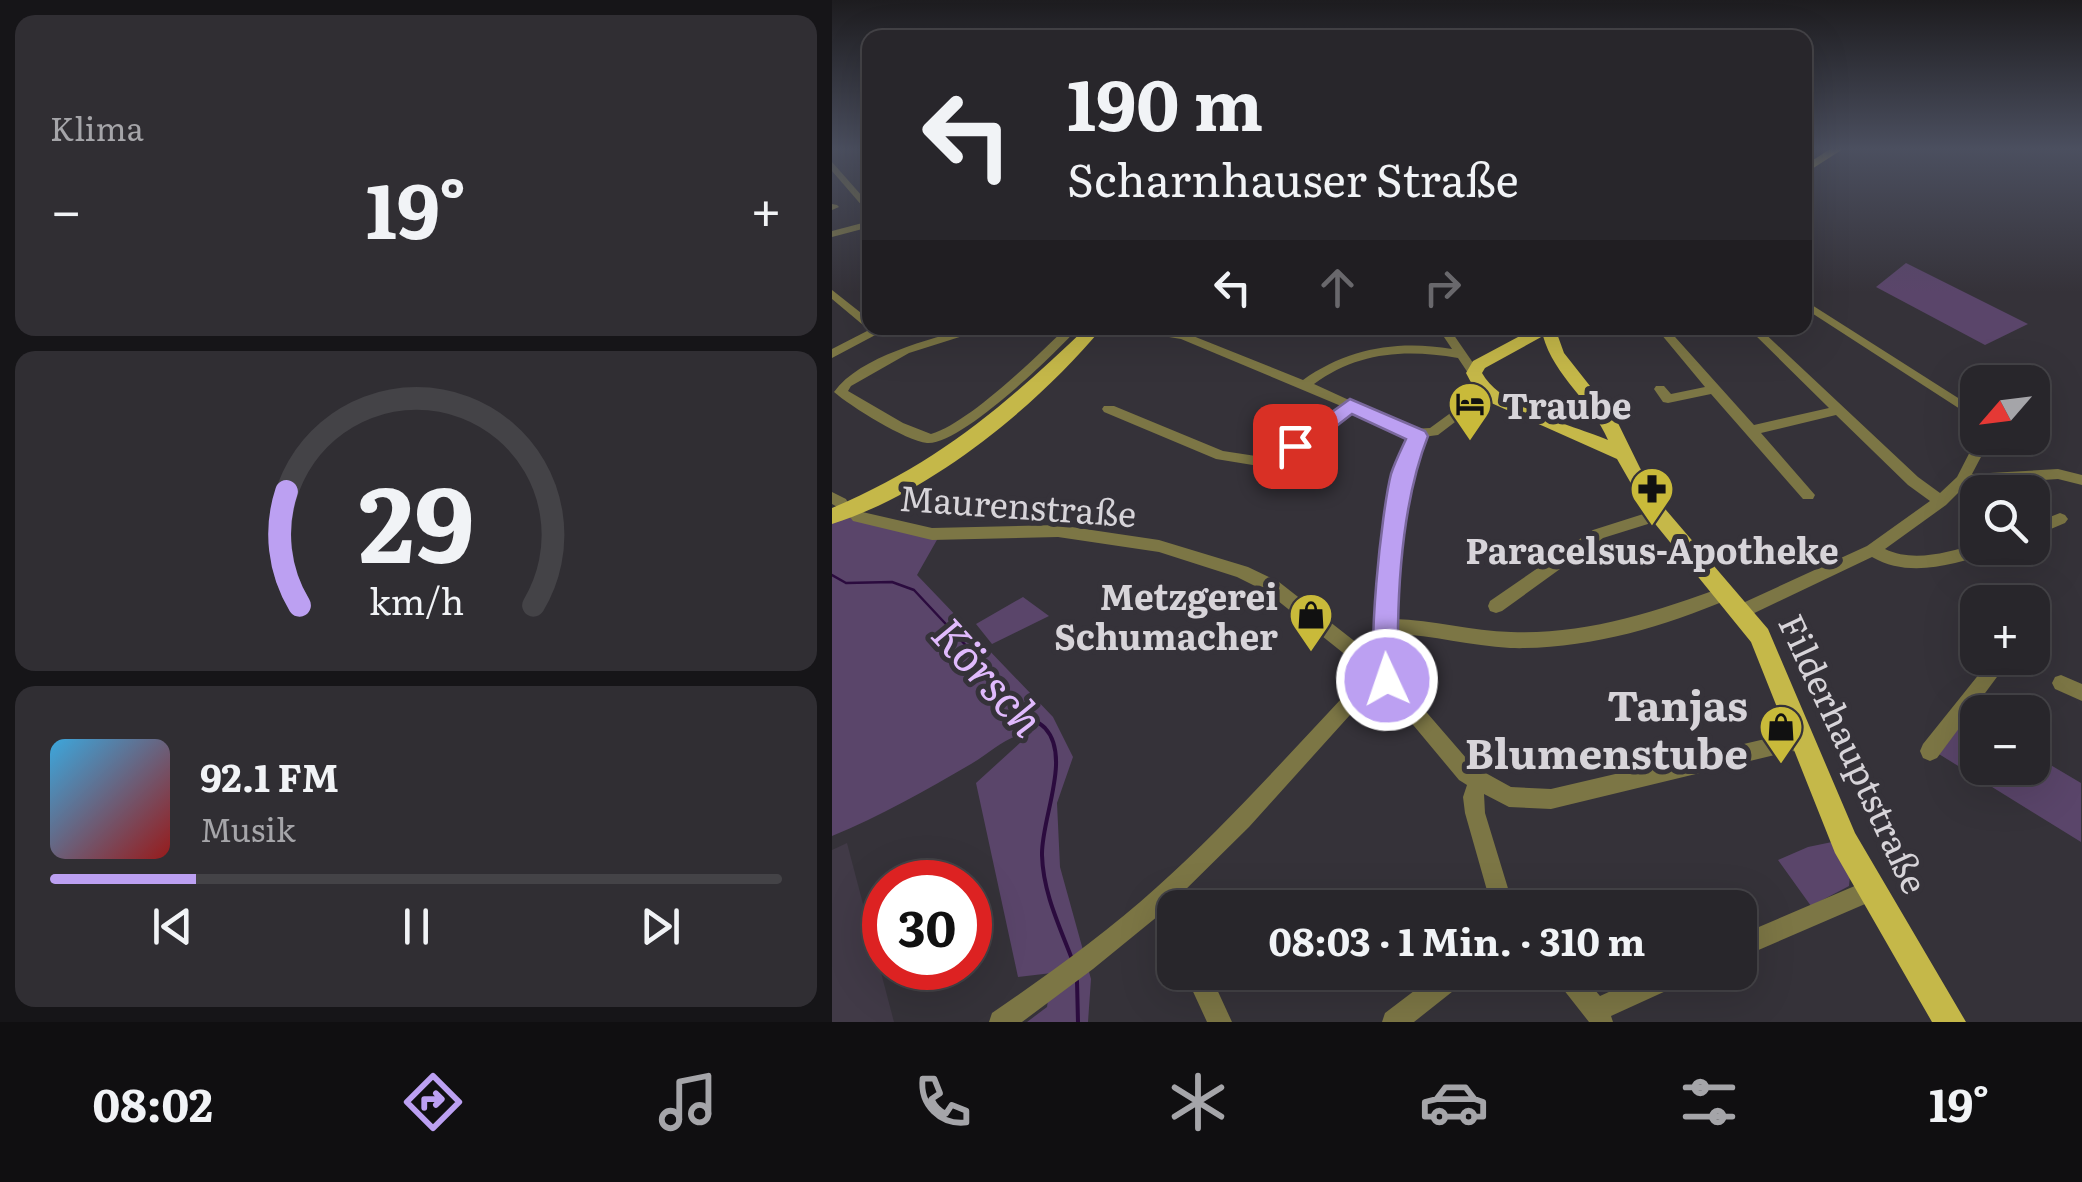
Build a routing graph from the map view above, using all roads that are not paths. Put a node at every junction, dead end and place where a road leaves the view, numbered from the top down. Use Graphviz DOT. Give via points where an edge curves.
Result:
graph roads {
  1 [pos="862,226"];
  2 [pos="832,234"];
  3 [pos="832,294"];
  4 [pos="850,309"];
  5 [pos="1812,309"];
  6 [pos="832,316"];
  7 [pos="862,320"];
  8 [pos="862,335"];
  9 [pos="881,335"];
  10 [pos="958,335"];
  11 [pos="1064,335"];
  12 [pos="1086,335"];
  13 [pos="1178,335"];
  14 [pos="1449,335"];
  15 [pos="1535,335"];
  16 [pos="1546,335"];
  17 [pos="1667,335"];
  18 [pos="1760,335"];
  19 [pos="1184,336"];
  20 [pos="905,350"];
  21 [pos="832,354"];
  22 [pos="1469,363"];
  23 [pos="1303,386"];
  24 [pos="1660,390"];
  25 [pos="1712,390"];
  26 [pos="1487,393"];
  27 [pos="1960,405"];
  28 [pos="1350,406"];
  29 [pos="1109,409"];
  30 [pos="1838,410"];
  31 [pos="1753,430"];
  32 [pos="1417,436"];
  33 [pos="1607,436"];
  34 [pos="2042,475"];
  35 [pos="2082,480"];
  36 [pos="1960,482"];
  37 [pos="1808,496"];
  38 [pos="1941,501"];
  39 [pos="835,506"];
  40 [pos="1658,515"];
  41 [pos="858,517"];
  42 [pos="2060,518"];
  43 [pos="2050,523"];
  44 [pos="1873,550"];
  45 [pos="1960,553"];
  46 [pos="1732,603"];
  47 [pos="1496,606"];
  48 [pos="1385,626"];
  49 [pos="1386,669"];
  50 [pos="1989,675"];
  51 [pos="2060,683"];
  52 [pos="2082,693"];
  53 [pos="1804,742"];
  54 [pos="1930,751"];
  55 [pos="1478,782"];
  56 [pos="1169,890"];
  57 [pos="1498,890"];
  58 [pos="1871,890"];
  59 [pos="1157,901"];
  60 [pos="1757,940"];
  61 [pos="1205,990"];
  62 [pos="1436,990"];
  63 [pos="1578,990"];
  64 [pos="1648,990"];
  65 [pos="1599,1016"];
  66 [pos="1000,1022"];
  67 [pos="1220,1022"];
  68 [pos="1394,1022"];
  69 [pos="1950,1022"];
  1 -- 2 [label="street"];
  3 -- 4 [label="street"];
  4 -- 6 [label="street"];
  4 -- 7 [label="street"];
  5 -- 27 [label="street"];
  8 -- 21 [label="street"];
  9 -- 20 [label="street"];
  10 -- 20 [label="street"];
  11 -- 20 [label="street" via="970,419 930,439 840,392"];
  12 -- 39 [label="main road" via="982,431 906,479"];
  13 -- 19 [label="street"];
  14 -- 22 [label="street"];
  15 -- 22 [label="main road"];
  16 -- 33 [label="main road"];
  17 -- 25 [label="street"];
  18 -- 30 [label="street"];
  19 -- 23 [label="street"];
  22 -- 23 [label="street" via="1396,348 1345,356"];
  22 -- 26 [label="main road"];
  23 -- 28 [label="street"];
  24 -- 25 [label="street" via="1668,399"];
  25 -- 31 [label="street"];
  26 -- 32 [label="street"];
  26 -- 33 [label="main road" via="1539,420"];
  28 -- 29 [label="street" via="1271,463 1221,456"];
  28 -- 32 [label="street"];
  30 -- 31 [label="street"];
  30 -- 38 [label="street"];
  31 -- 37 [label="street"];
  32 -- 48 [label="street" via="1402,476"];
  33 -- 40 [label="main road, Filderhauptstraße"];
  34 -- 35 [label="street"];
  36 -- 38 [label="street"];
  38 -- 44 [label="street"];
  40 -- 46 [label="main road, Filderhauptstraße"];
  40 -- 47 [label="street" via="1598,534"];
  41 -- 49 [label="street, Maurenstraße" via="932,534 1058,531 1141,541 1273,587"];
  42 -- 43 [label="street"];
  44 -- 45 [label="street" via="1904,564"];
  44 -- 46 [label="street"];
  46 -- 48 [label="street" via="1510,640"];
  46 -- 53 [label="main road, Filderhauptstraße" via="1769,652"];
  48 -- 49 [label="street"];
  49 -- 55 [label="street"];
  49 -- 56 [label="street"];
  50 -- 54 [label="street"];
  51 -- 52 [label="street"];
  53 -- 55 [label="street" via="1551,799 1509,797"];
  53 -- 58 [label="main road, Filderhauptstraße"];
  55 -- 57 [label="street" via="1475,813"];
  58 -- 60 [label="street"];
  58 -- 69 [label="main road, Filderhauptstraße"];
  59 -- 66 [label="street"];
  61 -- 67 [label="street"];
  62 -- 68 [label="street"];
  63 -- 65 [label="street"];
  64 -- 65 [label="street"];
}
